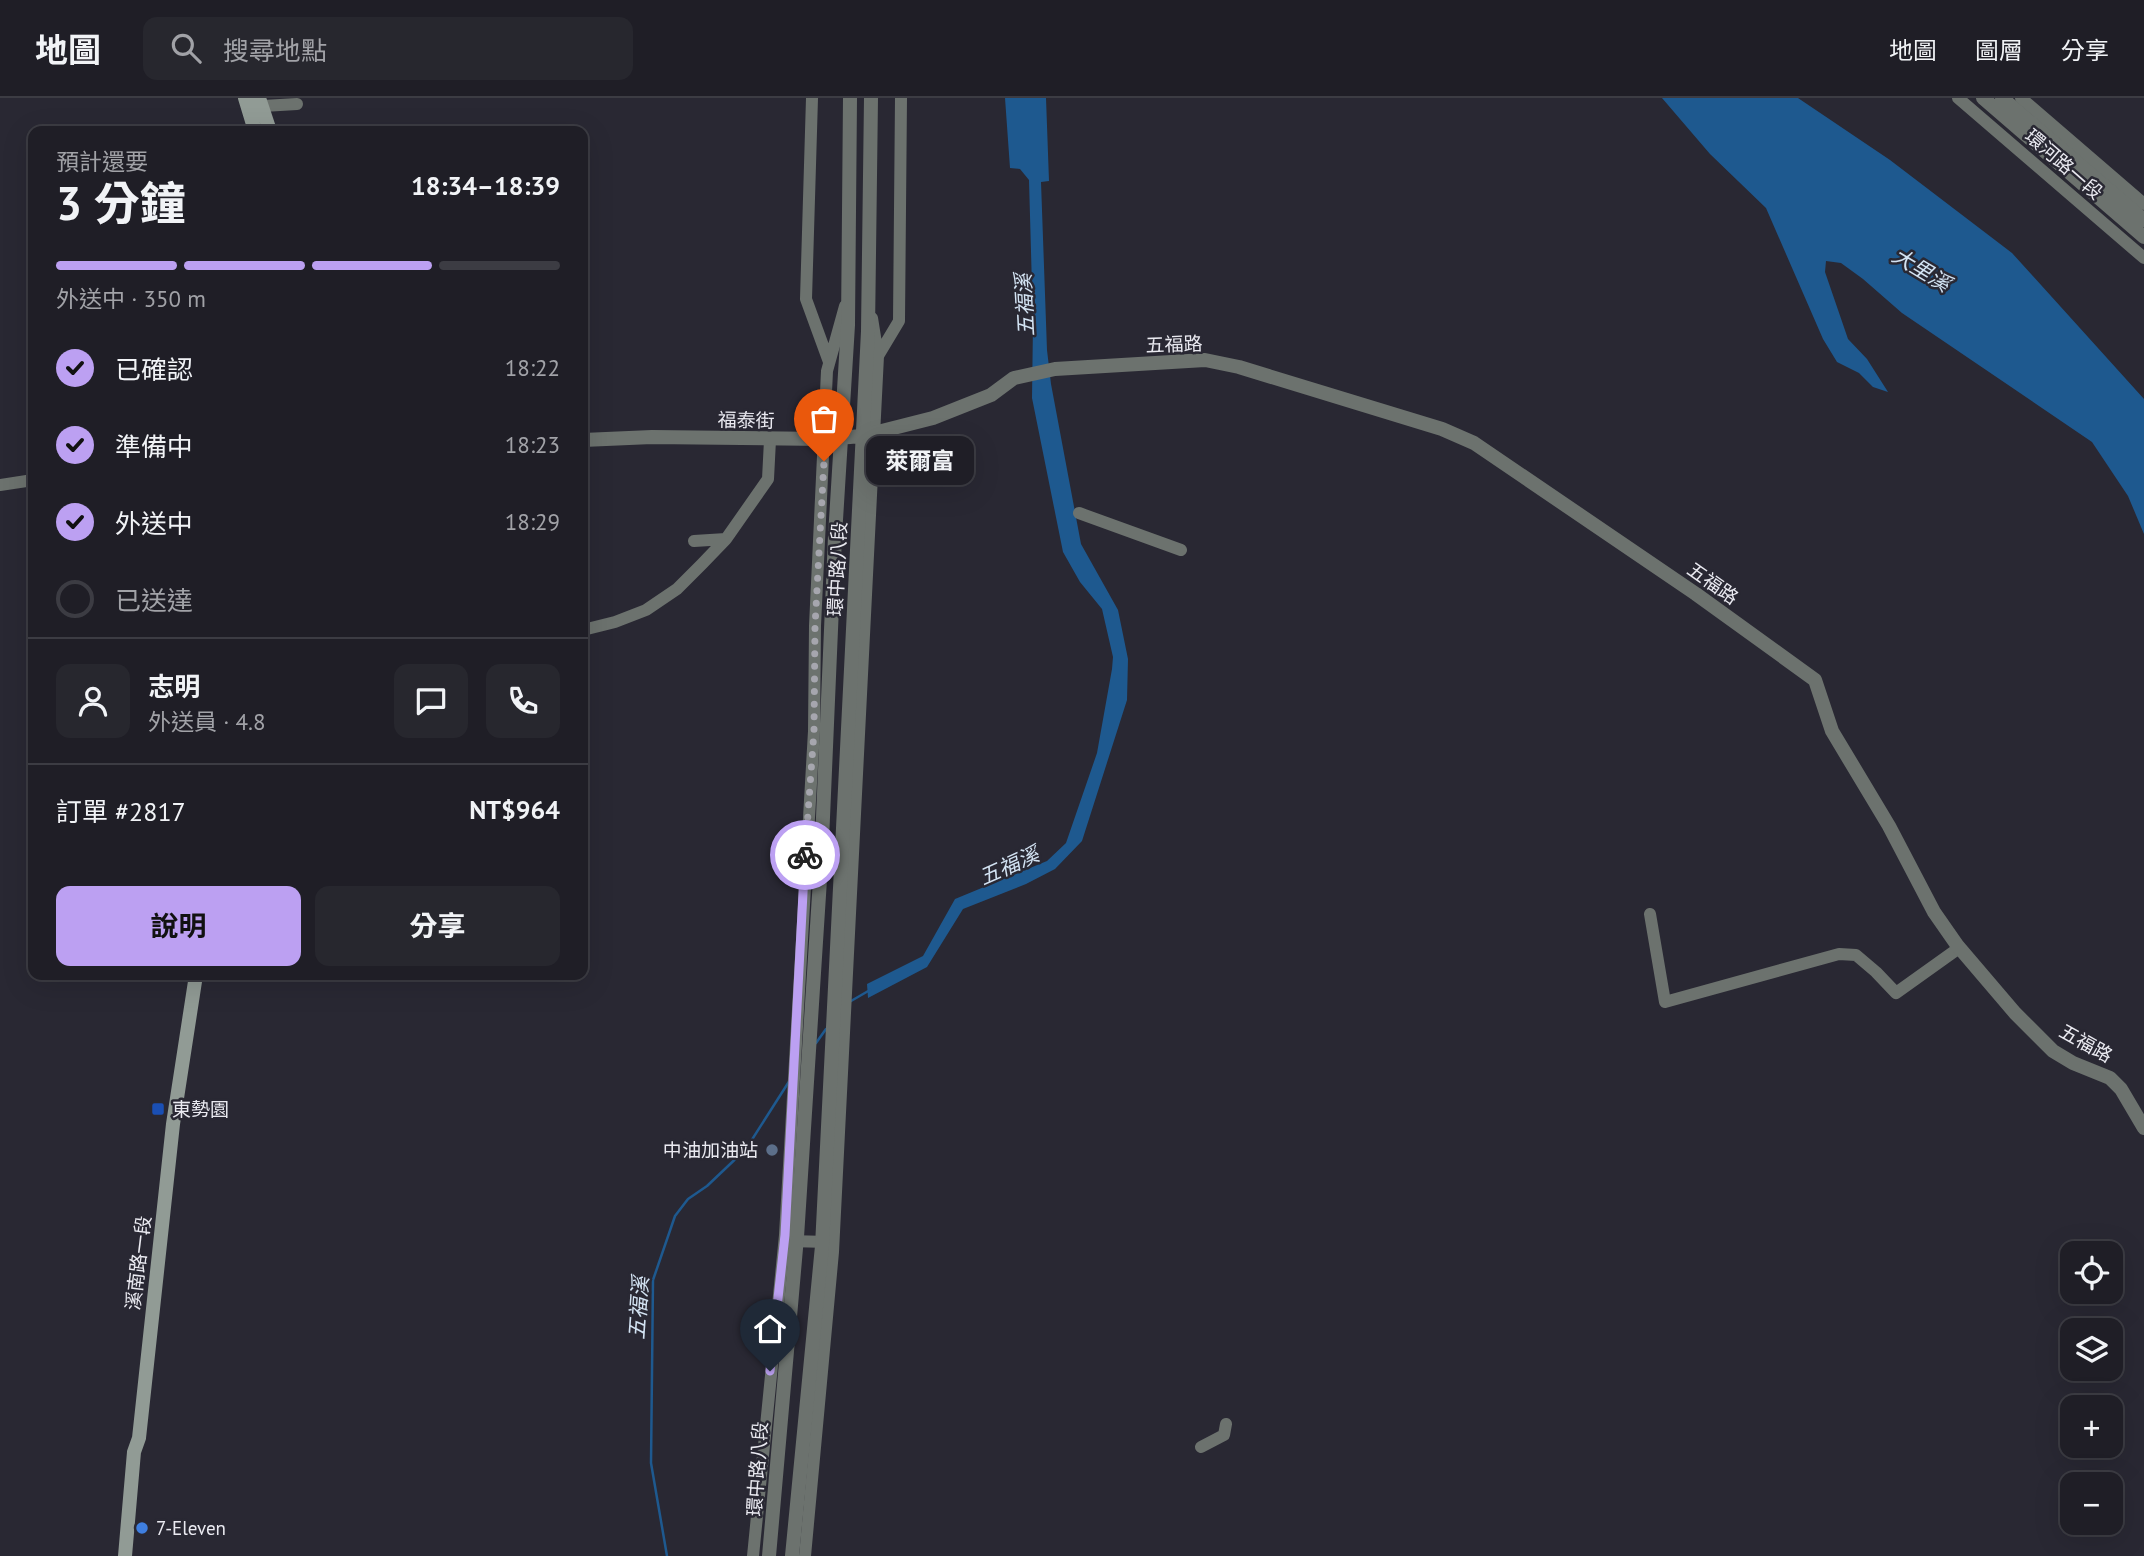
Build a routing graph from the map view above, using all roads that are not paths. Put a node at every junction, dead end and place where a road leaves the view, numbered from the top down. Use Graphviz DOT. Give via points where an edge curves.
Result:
graph roads {
  1 [pos="812,98"];
  2 [pos="850,98"];
  3 [pos="871,98"];
  4 [pos="901,98"];
  5 [pos="1958,98"];
  6 [pos="1983,98"];
  7 [pos="2002,98"];
  8 [pos="2021,98"];
  9 [pos="255,101"];
  10 [pos="297,104"];
  11 [pos="255,126"];
  12 [pos="268,126"];
  13 [pos="2144,204"];
  14 [pos="2144,220"];
  15 [pos="2144,237"];
  16 [pos="2144,258"];
  17 [pos="848,296"];
  18 [pos="869,297"];
  19 [pos="878,356"];
  20 [pos="829,362"];
  21 [pos="1022,376"];
  22 [pos="868,435"];
  23 [pos="841,438"];
  24 [pos="825,439"];
  25 [pos="588,440"];
  26 [pos="770,440"];
  27 [pos="28,481"];
  28 [pos="0,485"];
  29 [pos="1079,513"];
  30 [pos="726,539"];
  31 [pos="694,541"];
  32 [pos="1181,550"];
  33 [pos="588,629"];
  34 [pos="1650,914"];
  35 [pos="1959,948"];
  36 [pos="195,980"];
  37 [pos="802,1053"];
  38 [pos="2144,1128"];
  39 [pos="791,1241"];
  40 [pos="828,1242"];
  41 [pos="1226,1424"];
  42 [pos="1201,1447"];
  43 [pos="125,1556"];
  44 [pos="753,1556"];
  45 [pos="769,1556"];
  46 [pos="792,1556"];
  47 [pos="805,1556"];
  1 -- 20 [label="street, 環中路八段" via="806,299"];
  2 -- 17 [label="street, 環中路八段"];
  3 -- 18 [label="street, 環中路八段"];
  4 -- 19 [label="street, 環中路八段" via="899,321"];
  5 -- 16 [label="street, 環河路一段"];
  6 -- 15 [label="street, 環河路一段"];
  7 -- 14 [label="street, 環河路一段"];
  8 -- 13 [label="street, 環河路一段"];
  9 -- 10 [label="street"];
  9 -- 11 [label="main road"];
  9 -- 12 [label="main road"];
  17 -- 20 [label="street, 環中路八段"];
  17 -- 23 [label="street, 環中路八段"];
  18 -- 19 [label="street, 環中路八段"];
  18 -- 22 [label="street, 環中路八段"];
  19 -- 22 [label="street, 環中路八段"];
  20 -- 24 [label="street, 環中路八段"];
  21 -- 22 [label="street, 福泰街" via="991,395 933,418"];
  21 -- 35 [label="street, 五福路" via="1055,369 1205,360 1443,429 1474,443 1815,680 1832,731"];
  22 -- 23 [label="street, 福泰街"];
  22 -- 40 [label="street, 環中路八段"];
  23 -- 24 [label="street, 福泰街"];
  23 -- 37 [label="street, 環中路八段" via="821,864 810,1016"];
  24 -- 26 [label="street, 福泰街"];
  24 -- 37 [label="street, 環中路八段"];
  25 -- 26 [label="street, 福泰街"];
  26 -- 30 [label="street" via="768,479"];
  27 -- 28 [label="street"];
  29 -- 32 [label="street"];
  30 -- 31 [label="street"];
  30 -- 33 [label="street" via="677,589 646,610"];
  34 -- 35 [label="street" via="1665,1002 1839,954 1856,955 1896,993"];
  35 -- 38 [label="street, 五福路" via="2053,1051 2121,1089"];
  36 -- 43 [label="main road, 溪南路一段" via="173,1124"];
  37 -- 39 [label="street, 環中路八段"];
  37 -- 39 [label="street, 環中路八段" via="792,1110"];
  39 -- 40 [label="street"];
  39 -- 44 [label="street, 環中路八段"];
  39 -- 45 [label="street, 環中路八段"];
  40 -- 46 [label="street, 環中路八段"];
  40 -- 47 [label="street, 環中路八段"];
  41 -- 42 [label="street" via="1224,1435"];
}
